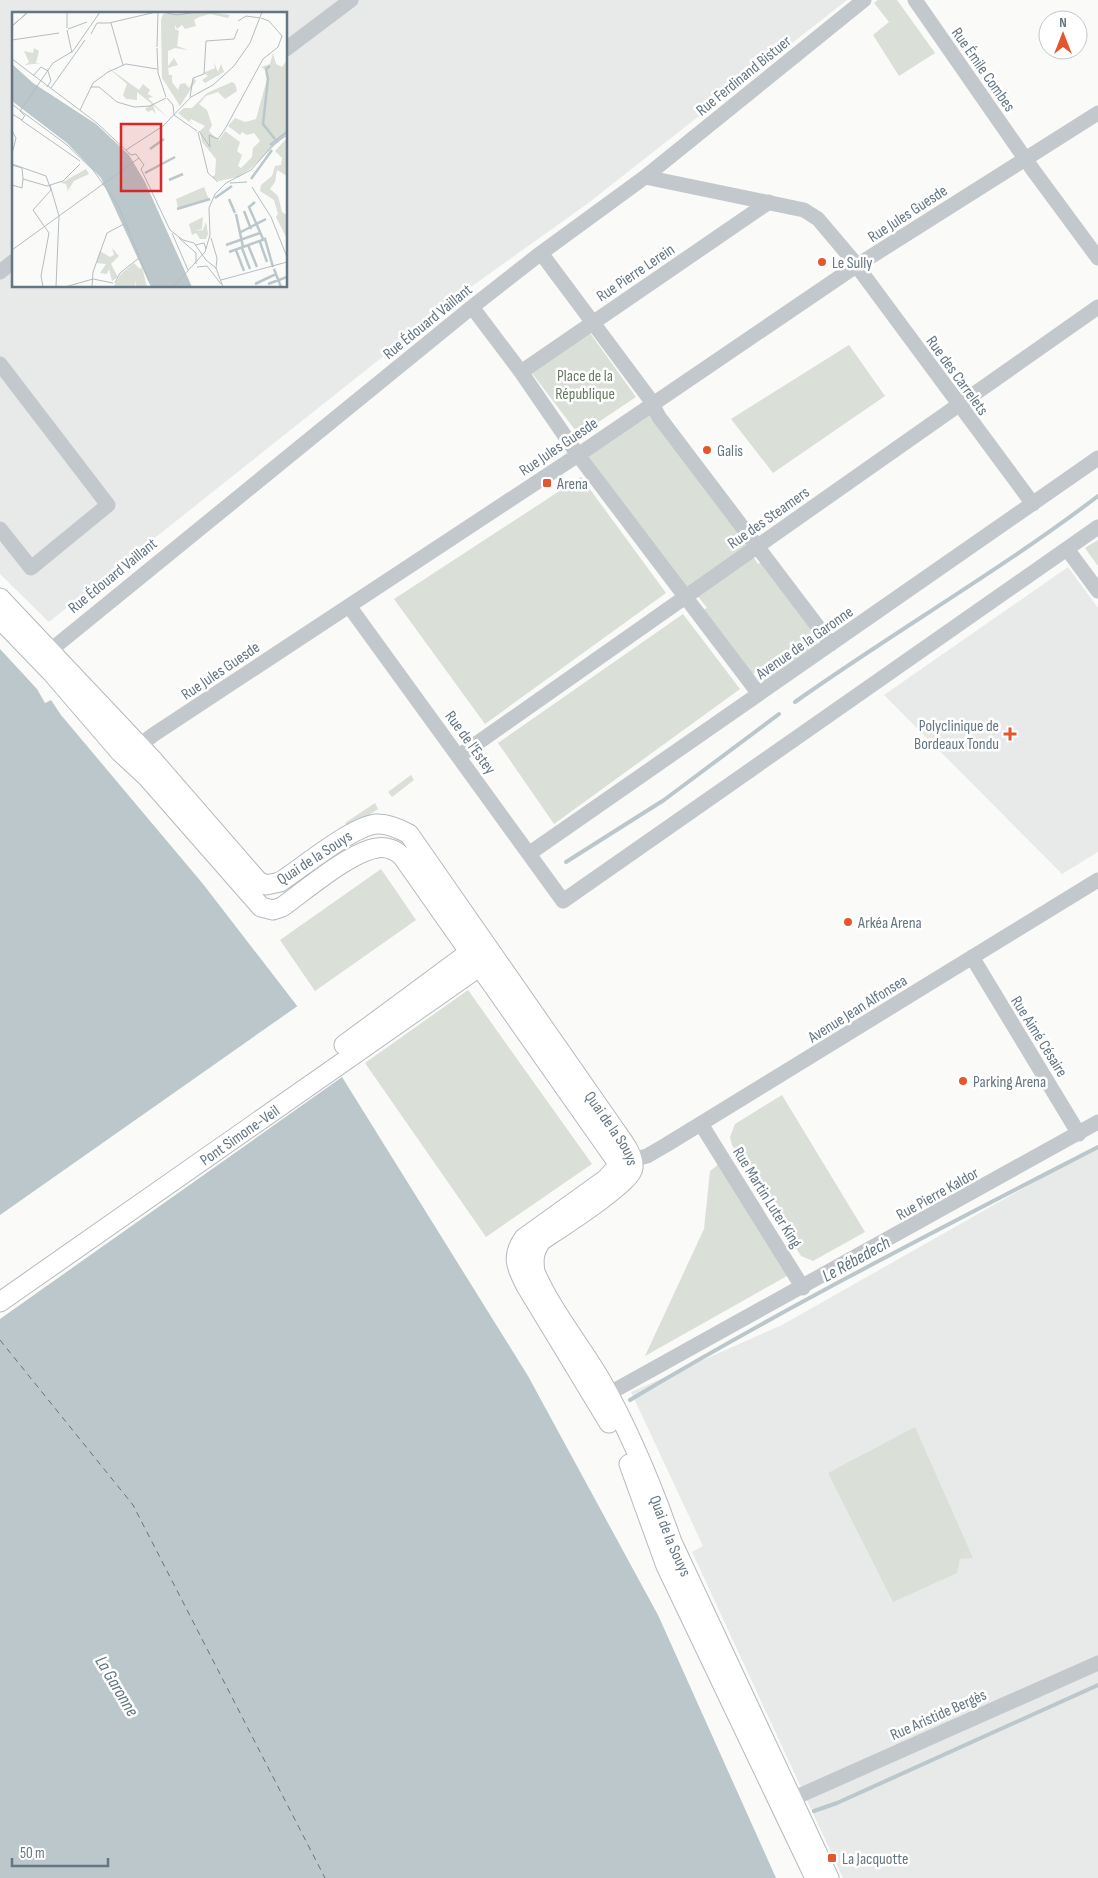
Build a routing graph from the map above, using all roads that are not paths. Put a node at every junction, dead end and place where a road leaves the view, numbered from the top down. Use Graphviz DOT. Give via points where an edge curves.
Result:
graph roads {
  1 [pos="351,0"];
  2 [pos="864,0"];
  3 [pos="915,0"];
  4 [pos="288,47"];
  5 [pos="1098,113"];
  6 [pos="1025,158"];
  7 [pos="645,177"];
  8 [pos="769,202"];
  9 [pos="541,252"];
  10 [pos="1098,258"];
  11 [pos="12,263"];
  12 [pos="856,266"];
  13 [pos="0,272"];
  14 [pos="472,307"];
  15 [pos="1098,307"];
  16 [pos="594,322"];
  17 [pos="0,364"];
  18 [pos="521,372"];
  19 [pos="652,404"];
  20 [pos="958,404"];
  21 [pos="578,455"];
  22 [pos="1098,458"];
  23 [pos="1033,504"];
  24 [pos="1098,527"];
  25 [pos="0,529"];
  26 [pos="757,546"];
  27 [pos="1067,549"];
  28 [pos="1098,591"];
  29 [pos="686,596"];
  30 [pos="0,598"];
  31 [pos="348,606"];
  32 [pos="0,618"];
  33 [pos="831,644"];
  34 [pos="44,654"];
  35 [pos="69,694"];
  36 [pos="759,694"];
  37 [pos="139,746"];
  38 [pos="459,756"];
  39 [pos="137,767"];
  40 [pos="530,853"];
  41 [pos="1098,880"];
  42 [pos="481,954"];
  43 [pos="972,957"];
  44 [pos="439,984"];
  45 [pos="1098,1122"];
  46 [pos="701,1124"];
  47 [pos="1079,1134"];
  48 [pos="625,1162"];
  49 [pos="803,1288"];
  50 [pos="0,1289"];
  51 [pos="0,1302"];
  52 [pos="608,1394"];
  53 [pos="1098,1663"];
  54 [pos="786,1801"];
  55 [pos="815,1878"];
  56 [pos="829,1878"];
  1 -- 4 [label="street"];
  2 -- 7 [label="street, Rue Ferdinand Bistuer"];
  3 -- 6 [label="street, Rue Émile Combes"];
  5 -- 6 [label="street, Rue Jules Guesde"];
  6 -- 10 [label="street, Rue Émile Combes"];
  6 -- 12 [label="street, Rue Jules Guesde"];
  7 -- 8 [label="street"];
  7 -- 9 [label="street, Rue Édouard Vaillant"];
  8 -- 12 [label="street" via="804,210 818,219"];
  8 -- 16 [label="street, Rue Pierre Lerein"];
  9 -- 14 [label="street, Rue Édouard Vaillant"];
  9 -- 16 [label="street"];
  11 -- 13 [label="street"];
  12 -- 19 [label="street, Rue Jules Guesde"];
  12 -- 20 [label="street, Rue des Carrelets"];
  14 -- 18 [label="street"];
  14 -- 34 [label="street, Rue Édouard Vaillant"];
  15 -- 20 [label="street, Rue des Steamers"];
  16 -- 18 [label="street, Rue Pierre Lerein"];
  16 -- 19 [label="street"];
  17 -- 25 [label="street" via="108,505 31,568"];
  18 -- 21 [label="street"];
  19 -- 21 [label="street, Rue Jules Guesde"];
  19 -- 26 [label="street" via="658,417"];
  20 -- 23 [label="street, Rue des Carrelets"];
  20 -- 26 [label="street, Rue des Steamers"];
  21 -- 29 [label="street"];
  21 -- 31 [label="street, Rue Jules Guesde"];
  22 -- 23 [label="street, Avenue de la Garonne"];
  23 -- 33 [label="street, Avenue de la Garonne"];
  24 -- 27 [label="street"];
  26 -- 29 [label="street, Rue des Steamers"];
  26 -- 33 [label="street"];
  27 -- 28 [label="street"];
  27 -- 40 [label="street, Rue de l'Estey" via="563,901"];
  29 -- 36 [label="street"];
  29 -- 38 [label="street, Rue des Steamers"];
  30 -- 34 [label="main road, Quai de la Souys"];
  31 -- 37 [label="street, Rue Jules Guesde"];
  31 -- 38 [label="street, Rue de l'Estey"];
  32 -- 34 [label="main road, Quai de la Souys"];
  33 -- 36 [label="street, Avenue de la Garonne"];
  34 -- 35 [label="main road, Quai de la Souys"];
  34 -- 37 [label="main road, Quai de la Souys"];
  35 -- 37 [label="street" via="119,737"];
  35 -- 39 [label="main road, Quai de la Souys"];
  36 -- 40 [label="street, Avenue de la Garonne"];
  37 -- 39 [label="street"];
  37 -- 42 [label="main road, Quai de la Souys" via="258,881 266,885 280,882 361,827 378,824 410,834"];
  38 -- 40 [label="street, Rue de l'Estey"];
  39 -- 42 [label="main road, Quai de la Souys" via="266,910 282,906 356,855 386,848 402,856"];
  41 -- 43 [label="street, Avenue Jean Alfonsea"];
  42 -- 44 [label="main road, Pont Simone-Veil"];
  42 -- 48 [label="main road, Quai de la Souys"];
  43 -- 46 [label="street, Avenue Jean Alfonsea"];
  43 -- 47 [label="street, Rue Aimé Césaire"];
  44 -- 50 [label="main road, Pont Simone-Veil" via="338,1050"];
  44 -- 51 [label="main road, Pont Simone-Veil"];
  45 -- 47 [label="street, Rue Pierre Kaldor"];
  46 -- 48 [label="street, Avenue Jean Alfonsea" via="647,1156"];
  46 -- 49 [label="street, Rue Martin Luter King"];
  47 -- 49 [label="street, Rue Pierre Kaldor"];
  48 -- 52 [label="main road, Quai de la Souys" via="631,1175 626,1181 541,1241 533,1260 540,1282"];
  48 -- 54 [label="main road, Quai de la Souys" via="524,1238 514,1258 516,1268 614,1432 640,1490 666,1566"];
  49 -- 52 [label="street, Rue Pierre Kaldor" via="700,1341"];
  52 -- 54 [label="main road, Quai de la Souys" via="645,1468 672,1542"];
  53 -- 54 [label="street, Rue Aristide Bergès"];
  54 -- 55 [label="main road, Quai de la Souys"];
  54 -- 56 [label="main road, Quai de la Souys"];
}
